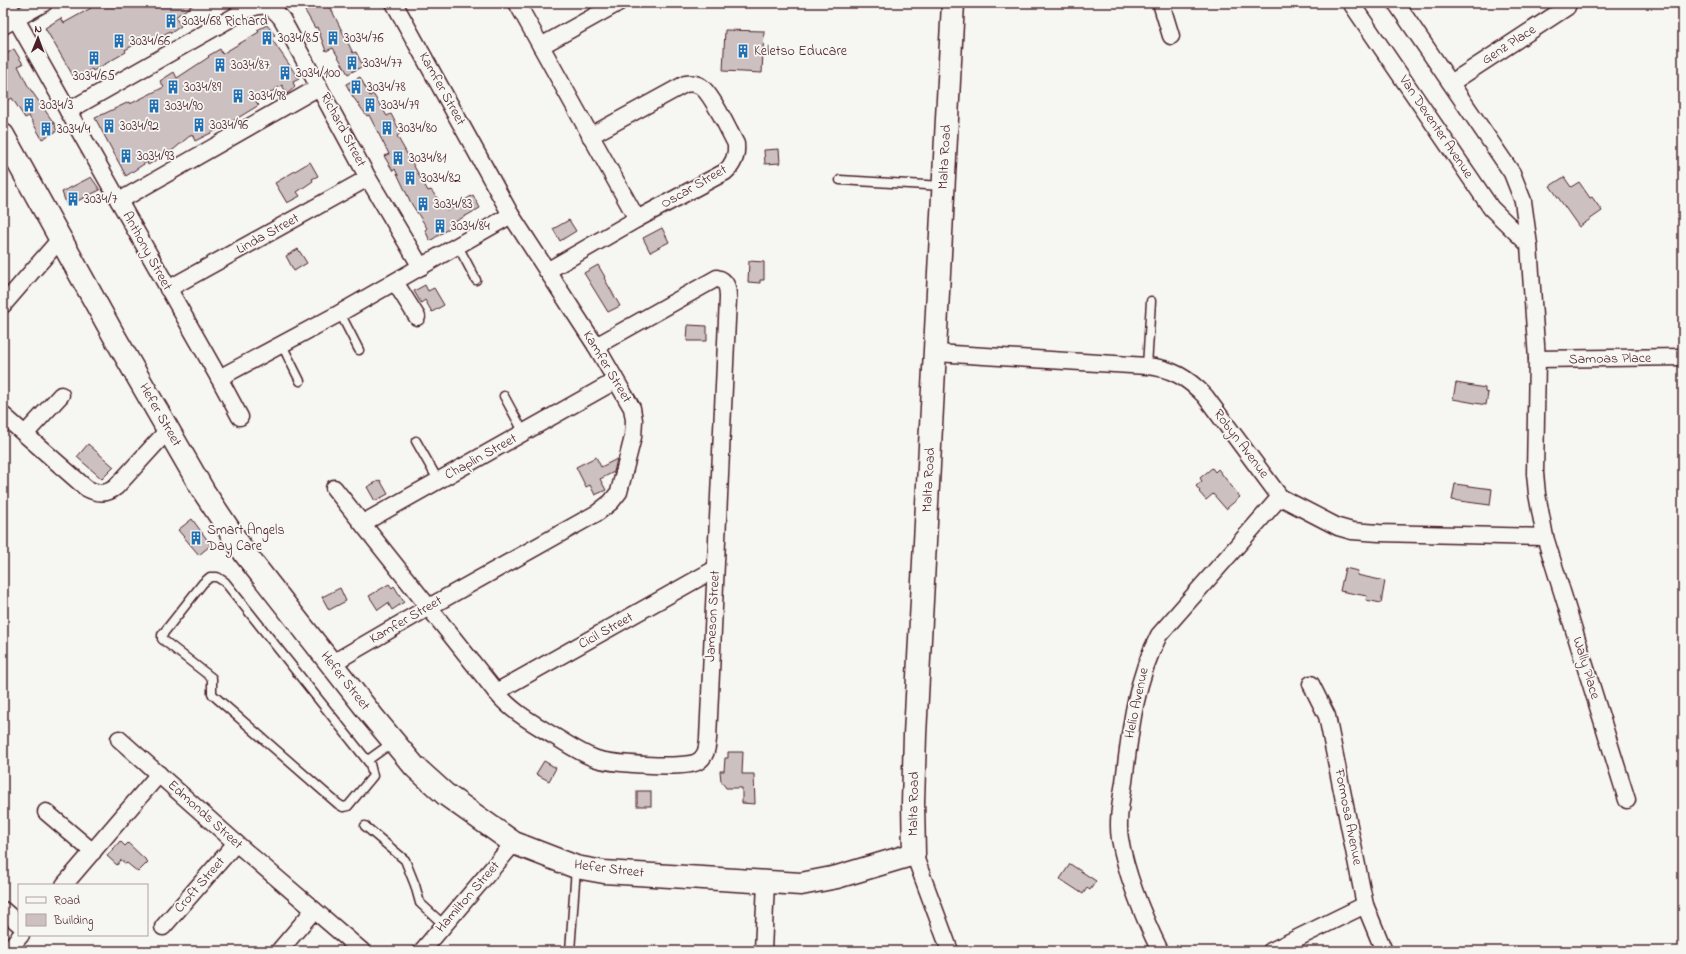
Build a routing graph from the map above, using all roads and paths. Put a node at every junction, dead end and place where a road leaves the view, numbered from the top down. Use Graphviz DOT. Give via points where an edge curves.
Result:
graph roads {
  1 [pos="7,3"];
  2 [pos="44,3"];
  3 [pos="394,3"];
  4 [pos="517,3"];
  5 [pos="618,3"];
  6 [pos="953,3"];
  7 [pos="1161,3"];
  8 [pos="1351,3"];
  9 [pos="1396,3"];
  10 [pos="1567,7"];
  11 [pos="10,22"];
  12 [pos="1171,36"];
  13 [pos="541,46"];
  14 [pos="1451,83"];
  15 [pos="320,87"];
  16 [pos="68,111"];
  17 [pos="3,135"];
  18 [pos="590,136"];
  19 [pos="368,178"];
  20 [pos="840,180"];
  21 [pos="944,186"];
  22 [pos="119,201"];
  23 [pos="511,215"];
  24 [pos="637,219"];
  25 [pos="61,238"];
  26 [pos="1529,245"];
  27 [pos="458,246"];
  28 [pos="420,267"];
  29 [pos="547,271"];
  30 [pos="476,280"];
  31 [pos="395,282"];
  32 [pos="168,289"];
  33 [pos="1151,300"];
  34 [pos="3,306"];
  35 [pos="340,313"];
  36 [pos="416,317"];
  37 [pos="282,345"];
  38 [pos="596,346"];
  39 [pos="360,350"];
  40 [pos="936,353"];
  41 [pos="1683,357"];
  42 [pos="1537,360"];
  43 [pos="1147,366"];
  44 [pos="219,378"];
  45 [pos="300,381"];
  46 [pos="615,381"];
  47 [pos="61,394"];
  48 [pos="504,396"];
  49 [pos="3,415"];
  50 [pos="240,418"];
  51 [pos="168,430"];
  52 [pos="524,433"];
  53 [pos="25,434"];
  54 [pos="416,441"];
  55 [pos="438,480"];
  56 [pos="334,488"];
  57 [pos="1280,496"];
  58 [pos="363,523"];
  59 [pos="1546,537"];
  60 [pos="715,569"];
  61 [pos="429,607"];
  62 [pos="331,664"];
  63 [pos="1311,684"];
  64 [pos="496,692"];
  65 [pos="119,739"];
  66 [pos="393,742"];
  67 [pos="368,760"];
  68 [pos="159,774"];
  69 [pos="1627,800"];
  70 [pos="46,812"];
  71 [pos="365,826"];
  72 [pos="236,843"];
  73 [pos="514,843"];
  74 [pos="93,852"];
  75 [pos="914,854"];
  76 [pos="576,867"];
  77 [pos="766,882"];
  78 [pos="65,884"];
  79 [pos="1365,905"];
  80 [pos="3,910"];
  81 [pos="314,910"];
  82 [pos="18,923"];
  83 [pos="444,925"];
  84 [pos="164,927"];
  85 [pos="20,936"];
  86 [pos="7,951"];
  87 [pos="279,951"];
  88 [pos="362,951"];
  89 [pos="422,951"];
  90 [pos="570,951"];
  91 [pos="763,951"];
  92 [pos="950,951"];
  93 [pos="1160,951"];
  94 [pos="1271,951"];
  95 [pos="1384,951"];
  1 -- 11 [label="street, Anthony Street"];
  2 -- 11 [label="street"];
  3 -- 23 [label="street, Kamfer Street"];
  4 -- 13 [label="street"];
  5 -- 13 [label="street"];
  6 -- 21 [label="street, Malta Road"];
  7 -- 12 [label="street"];
  8 -- 26 [label="street, Van Deventer Avenue" via="1491,208"];
  9 -- 14 [label="street"];
  10 -- 14 [label="street, Genz Place"];
  11 -- 16 [label="street, Anthony Street"];
  13 -- 18 [label="street"];
  14 -- 26 [label="street" via="1512,173 1523,201"];
  15 -- 16 [label="street, Richard Street" via="282,19 275,10 261,6 244,12"];
  15 -- 19 [label="street, Richard Street"];
  15 -- 22 [label="street"];
  16 -- 22 [label="street, Anthony Street"];
  17 -- 25 [label="street, Hefer Street"];
  18 -- 24 [label="street"];
  18 -- 24 [label="street, Oscar Street" via="685,84 692,83 703,88 736,144 735,156 725,172"];
  19 -- 28 [label="street, Richard Street"];
  19 -- 32 [label="street, Linda Street"];
  20 -- 21 [label="lane"];
  21 -- 40 [label="street, Malta Road"];
  22 -- 32 [label="street, Anthony Street"];
  23 -- 27 [label="street"];
  23 -- 29 [label="street, Kamfer Street"];
  24 -- 29 [label="street, Oscar Street"];
  25 -- 34 [label="street"];
  25 -- 51 [label="street, Hefer Street"];
  26 -- 42 [label="street"];
  27 -- 28 [label="street"];
  27 -- 30 [label="lane"];
  28 -- 31 [label="street"];
  29 -- 38 [label="street, Kamfer Street"];
  31 -- 35 [label="street"];
  31 -- 36 [label="street"];
  32 -- 44 [label="street, Anthony Street"];
  33 -- 43 [label="lane"];
  35 -- 37 [label="street"];
  35 -- 39 [label="lane"];
  37 -- 44 [label="street"];
  37 -- 45 [label="lane"];
  38 -- 46 [label="street, Kamfer Street"];
  38 -- 60 [label="street, Jameson Street" via="716,278 723,280 726,285 728,298"];
  40 -- 43 [label="street, Robyn Avenue"];
  40 -- 75 [label="street, Malta Road" via="915,735"];
  41 -- 42 [label="street, Samoas Place"];
  42 -- 59 [label="street" via="1535,473"];
  43 -- 57 [label="street, Robyn Avenue" via="1171,371 1195,386"];
  44 -- 50 [label="street, Anthony Street"];
  46 -- 52 [label="street, Chaplin Street"];
  46 -- 61 [label="street, Kamfer Street" via="632,408 634,420 631,444 616,497 597,513"];
  47 -- 53 [label="street"];
  48 -- 52 [label="lane, Chaplin Street"];
  49 -- 53 [label="street"];
  51 -- 53 [label="street" via="116,487 102,493 92,492 86,488"];
  51 -- 62 [label="street, Hefer Street" via="204,492 246,555"];
  52 -- 55 [label="street, Chaplin Street"];
  54 -- 55 [label="lane, Chaplin Street"];
  55 -- 58 [label="street, Chaplin Street"];
  56 -- 58 [label="street"];
  57 -- 59 [label="street, Robyn Avenue" via="1327,522 1352,531"];
  57 -- 93 [label="street, Helio Avenue" via="1159,635 1150,652 1139,685 1120,811 1120,838 1143,913"];
  58 -- 61 [label="street"];
  59 -- 69 [label="street, Wally Place"];
  60 -- 64 [label="street, Cicil Street"];
  60 -- 64 [label="street, Jameson Street" via="707,749 697,762 675,766 609,762 593,758 514,711"];
  61 -- 62 [label="street, Kamfer Street"];
  61 -- 64 [label="street, Jameson Street"];
  62 -- 66 [label="street, Hefer Street"];
  63 -- 79 [label="street, Formosa Avenue" via="1327,716"];
  65 -- 68 [label="street"];
  66 -- 67 [label="lane"];
  66 -- 73 [label="street, Hefer Street" via="445,794"];
  67 -- 67 [label="lane" via="225,582 217,577 209,578 162,635 163,640 212,678 213,695 340,806 348,806 373,776"];
  68 -- 72 [label="street, Edmonds Street"];
  68 -- 74 [label="street, Edmonds Street"];
  70 -- 74 [label="street"];
  71 -- 83 [label="lane" via="405,860 416,885 420,903"];
  72 -- 81 [label="street, Edmonds Street"];
  72 -- 84 [label="street, Croft Street"];
  73 -- 76 [label="street, Hefer Street"];
  73 -- 83 [label="street, Hamilton Street"];
  74 -- 78 [label="street, Edmonds Street"];
  75 -- 77 [label="street, Hefer Street" via="816,882"];
  75 -- 92 [label="street, Malta Road"];
  76 -- 77 [label="street, Hefer Street" via="604,872"];
  76 -- 90 [label="lane"];
  77 -- 91 [label="street"];
  79 -- 94 [label="street"];
  79 -- 95 [label="street, Formosa Avenue"];
  80 -- 82 [label="street"];
  81 -- 87 [label="street"];
  81 -- 88 [label="street, Edmonds Street"];
  83 -- 89 [label="street, Hamilton Street"];
  85 -- 86 [label="street"];
}
